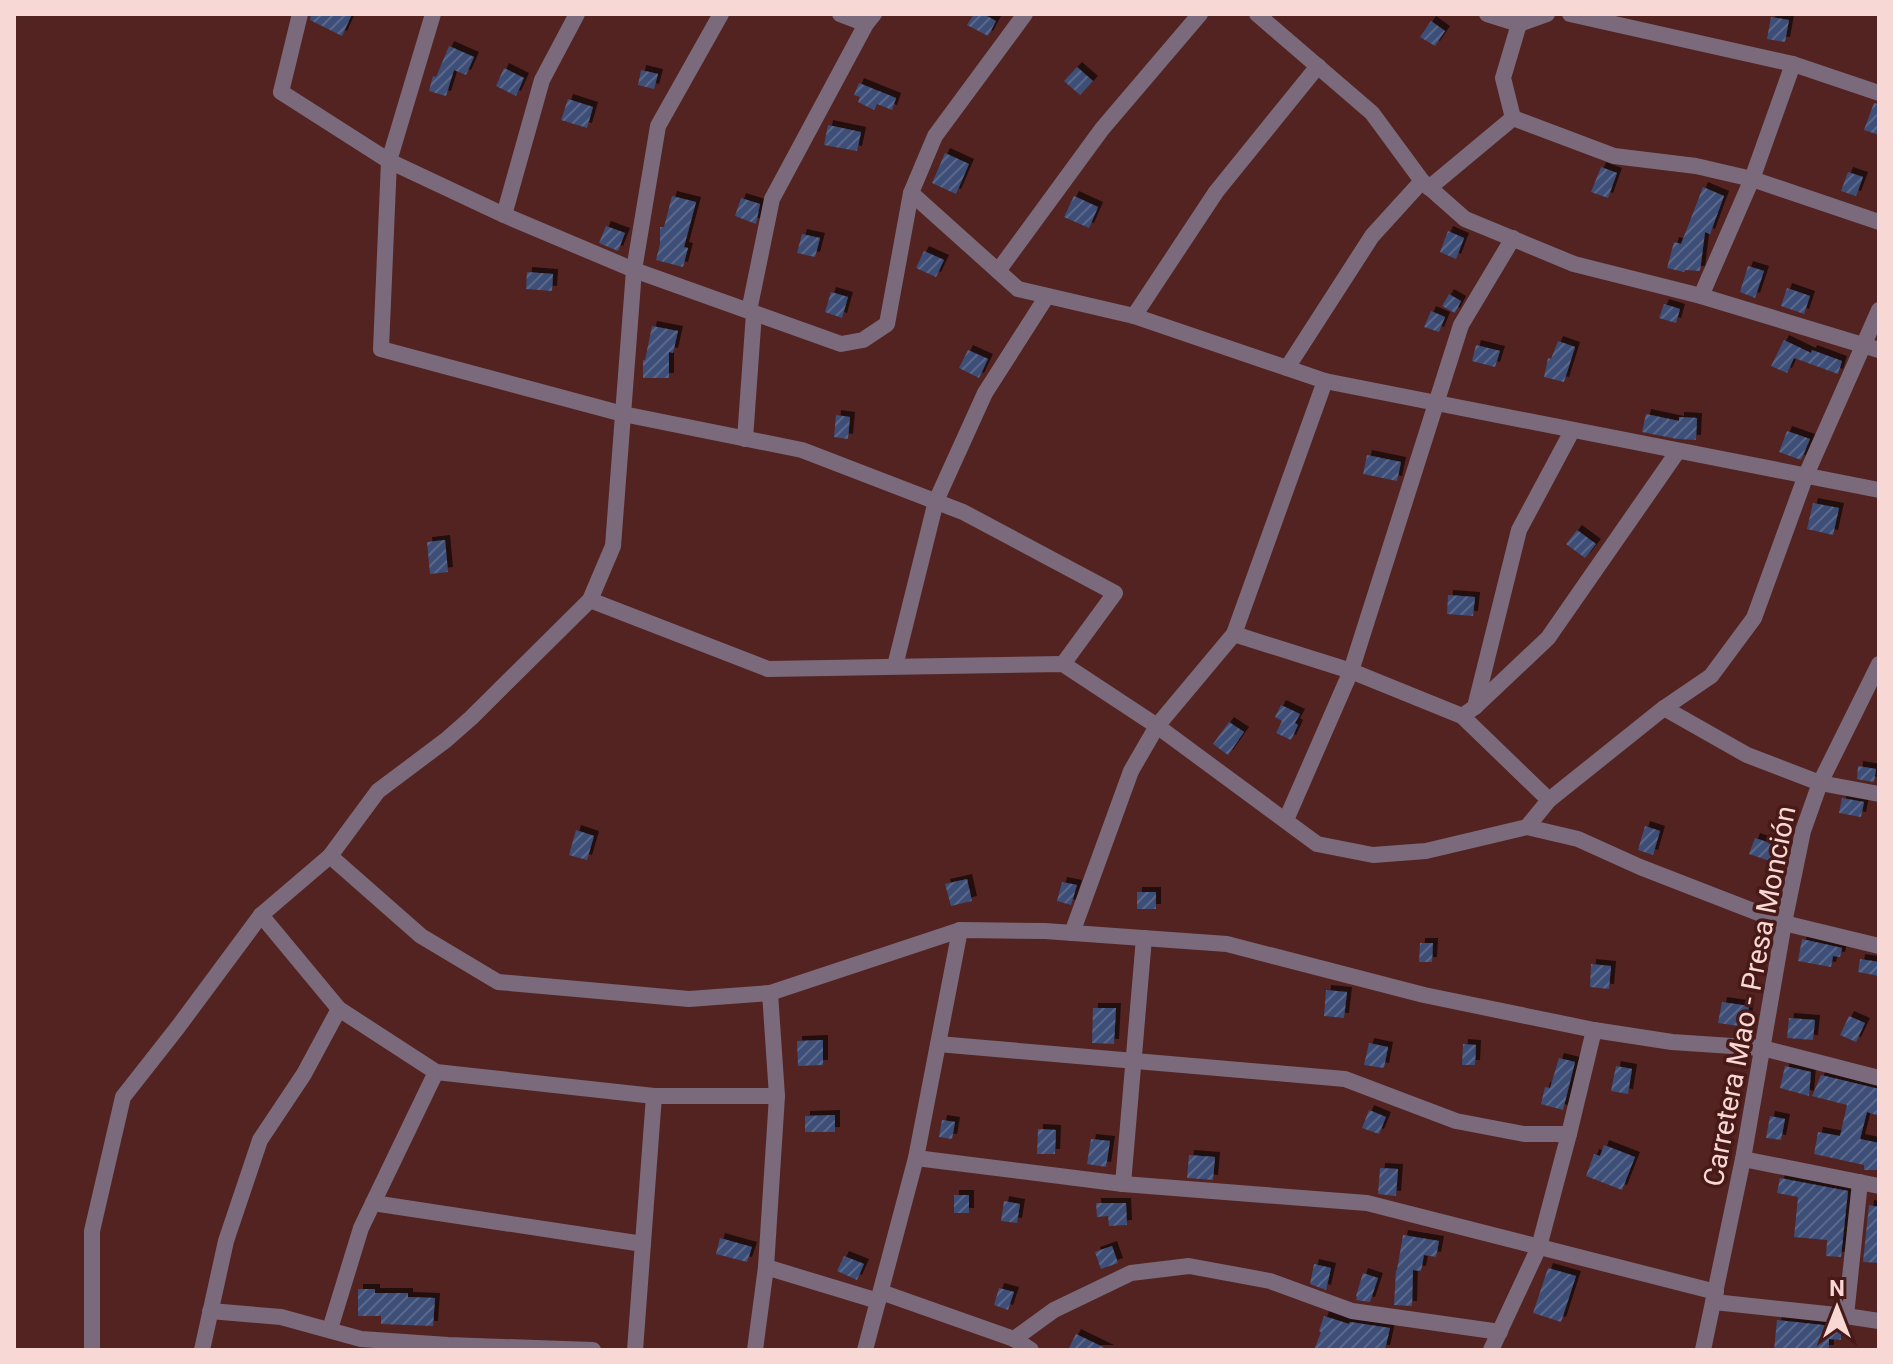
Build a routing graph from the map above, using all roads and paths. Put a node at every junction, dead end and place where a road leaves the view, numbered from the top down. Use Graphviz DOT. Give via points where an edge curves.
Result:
graph roads {
  1 [pos="300,14"];
  2 [pos="433,14"];
  3 [pos="577,14"];
  4 [pos="721,14"];
  5 [pos="840,14"];
  6 [pos="1025,14"];
  7 [pos="1200,14"];
  8 [pos="1257,14"];
  9 [pos="1487,14"];
  10 [pos="1547,14"];
  11 [pos="1570,14"];
  12 [pos="870,19"];
  13 [pos="1519,24"];
  14 [pos="1793,64"];
  15 [pos="1318,66"];
  16 [pos="1879,93"];
  17 [pos="1513,118"];
  18 [pos="389,161"];
  19 [pos="1752,179"];
  20 [pos="1426,184"];
  21 [pos="911,193"];
  22 [pos="504,215"];
  23 [pos="1879,222"];
  24 [pos="1513,238"];
  25 [pos="634,270"];
  26 [pos="998,271"];
  27 [pos="1047,296"];
  28 [pos="1701,296"];
  29 [pos="1879,310"];
  30 [pos="751,312"];
  31 [pos="1134,316"];
  32 [pos="1871,347"];
  33 [pos="1287,368"];
  34 [pos="1325,381"];
  35 [pos="1436,403"];
  36 [pos="623,414"];
  37 [pos="1572,431"];
  38 [pos="745,439"];
  39 [pos="1678,451"];
  40 [pos="1806,475"];
  41 [pos="1879,490"];
  42 [pos="936,501"];
  43 [pos="590,600"];
  44 [pos="1234,634"];
  45 [pos="1063,664"];
  46 [pos="1879,664"];
  47 [pos="895,666"];
  48 [pos="1351,671"];
  49 [pos="1664,708"];
  50 [pos="1469,712"];
  51 [pos="1157,726"];
  52 [pos="1820,783"];
  53 [pos="1879,794"];
  54 [pos="1549,800"];
  55 [pos="1286,820"];
  56 [pos="1527,827"];
  57 [pos="330,856"];
  58 [pos="261,915"];
  59 [pos="1784,923"];
  60 [pos="960,930"];
  61 [pos="1072,933"];
  62 [pos="1144,938"];
  63 [pos="1879,946"];
  64 [pos="770,993"];
  65 [pos="339,1009"];
  66 [pos="1594,1030"];
  67 [pos="938,1044"];
  68 [pos="1762,1048"];
  69 [pos="1133,1062"];
  70 [pos="436,1072"];
  71 [pos="1879,1078"];
  72 [pos="654,1096"];
  73 [pos="777,1096"];
  74 [pos="1569,1134"];
  75 [pos="916,1158"];
  76 [pos="1743,1159"];
  77 [pos="1860,1182"];
  78 [pos="1123,1184"];
  79 [pos="1879,1186"];
  80 [pos="373,1203"];
  81 [pos="643,1244"];
  82 [pos="1539,1247"];
  83 [pos="766,1267"];
  84 [pos="879,1296"];
  85 [pos="1715,1297"];
  86 [pos="210,1311"];
  87 [pos="1846,1316"];
  88 [pos="1879,1321"];
  89 [pos="330,1329"];
  90 [pos="1500,1332"];
  91 [pos="1014,1339"];
  92 [pos="92,1350"];
  93 [pos="202,1350"];
  94 [pos="593,1350"];
  95 [pos="635,1350"];
  96 [pos="755,1350"];
  97 [pos="865,1350"];
  98 [pos="1031,1350"];
  99 [pos="1491,1350"];
  100 [pos="1703,1350"];
  1 -- 18 [label="street" via="281,92"];
  2 -- 18 [label="street"];
  3 -- 22 [label="street" via="542,80"];
  4 -- 25 [label="street" via="658,126"];
  5 -- 12 [label="street"];
  6 -- 21 [label="street" via="935,136"];
  7 -- 26 [label="street" via="1102,129"];
  8 -- 15 [label="street"];
  9 -- 13 [label="street"];
  10 -- 13 [label="street"];
  11 -- 14 [label="street"];
  12 -- 30 [label="street" via="772,199"];
  13 -- 17 [label="street" via="1503,78"];
  14 -- 16 [label="street"];
  14 -- 19 [label="street"];
  15 -- 20 [label="street" via="1372,113"];
  15 -- 31 [label="street" via="1216,192"];
  17 -- 19 [label="street" via="1614,156"];
  17 -- 20 [label="street"];
  18 -- 22 [label="street"];
  18 -- 36 [label="street" via="381,349"];
  19 -- 23 [label="street"];
  19 -- 28 [label="street"];
  20 -- 24 [label="street" via="1465,219"];
  20 -- 33 [label="street" via="1372,236"];
  21 -- 26 [label="street"];
  21 -- 30 [label="street" via="887,324 863,340 841,344"];
  22 -- 25 [label="street"];
  24 -- 28 [label="street" via="1574,264"];
  24 -- 35 [label="street" via="1461,325"];
  25 -- 30 [label="street"];
  25 -- 36 [label="street"];
  26 -- 27 [label="street" via="1018,289"];
  27 -- 31 [label="street"];
  27 -- 42 [label="street" via="985,393"];
  28 -- 32 [label="street"];
  29 -- 32 [label="street"];
  30 -- 38 [label="street"];
  31 -- 33 [label="street"];
  32 -- 40 [label="street"];
  33 -- 34 [label="street"];
  34 -- 35 [label="street"];
  34 -- 44 [label="street"];
  35 -- 37 [label="street"];
  35 -- 48 [label="street"];
  36 -- 38 [label="street"];
  36 -- 43 [label="street" via="613,546"];
  37 -- 39 [label="street"];
  37 -- 50 [label="street" via="1519,530"];
  38 -- 42 [label="street" via="802,450"];
  39 -- 40 [label="street"];
  39 -- 50 [label="street" via="1548,638"];
  40 -- 41 [label="street"];
  40 -- 49 [label="street" via="1754,618 1711,676"];
  42 -- 45 [label="street" via="1115,593"];
  42 -- 47 [label="street"];
  43 -- 47 [label="street" via="768,669"];
  43 -- 57 [label="street" via="463,725 378,791"];
  44 -- 48 [label="street"];
  44 -- 51 [label="street"];
  45 -- 47 [label="street"];
  45 -- 51 [label="street"];
  46 -- 52 [label="street, Carretera Mao - Presa Monción"];
  48 -- 50 [label="street"];
  48 -- 55 [label="street"];
  49 -- 52 [label="street" via="1747,755"];
  49 -- 54 [label="street"];
  50 -- 54 [label="street"];
  51 -- 55 [label="street"];
  51 -- 61 [label="street" via="1131,771"];
  52 -- 53 [label="street"];
  52 -- 59 [label="street, Carretera Mao - Presa Monción" via="1803,831"];
  54 -- 56 [label="street"];
  55 -- 56 [label="street" via="1317,844 1373,855 1426,851"];
  56 -- 59 [label="street" via="1578,839"];
  57 -- 58 [label="street"];
  57 -- 64 [label="street" via="421,936 498,982 689,999"];
  58 -- 65 [label="street"];
  58 -- 92 [label="street" via="123,1097 92,1231"];
  59 -- 63 [label="street"];
  59 -- 68 [label="street, Carretera Mao - Presa Monción"];
  60 -- 61 [label="street"];
  60 -- 64 [label="street"];
  60 -- 67 [label="street"];
  61 -- 62 [label="street"];
  62 -- 66 [label="street" via="1227,944 1424,995"];
  62 -- 69 [label="street"];
  64 -- 73 [label="street"];
  65 -- 70 [label="street"];
  65 -- 86 [label="street" via="260,1140 226,1241"];
  66 -- 68 [label="street"];
  66 -- 74 [label="street"];
  67 -- 69 [label="street"];
  67 -- 75 [label="street"];
  68 -- 71 [label="street"];
  68 -- 76 [label="street, Carretera Mao - Presa Monción"];
  69 -- 74 [label="street" via="1345,1079 1456,1121 1524,1134"];
  69 -- 78 [label="street"];
  70 -- 72 [label="street"];
  70 -- 80 [label="street"];
  72 -- 73 [label="street"];
  72 -- 81 [label="street"];
  73 -- 83 [label="street"];
  74 -- 82 [label="street"];
  75 -- 78 [label="street"];
  75 -- 84 [label="street"];
  76 -- 77 [label="street"];
  76 -- 85 [label="street, Carretera Mao - Presa Monción"];
  77 -- 79 [label="street"];
  77 -- 87 [label="street"];
  78 -- 82 [label="street" via="1367,1203"];
  80 -- 81 [label="street"];
  80 -- 89 [label="street"];
  81 -- 95 [label="street"];
  82 -- 85 [label="street"];
  82 -- 90 [label="street"];
  83 -- 84 [label="street"];
  83 -- 96 [label="street"];
  84 -- 91 [label="street"];
  84 -- 97 [label="street"];
  85 -- 87 [label="street"];
  85 -- 100 [label="street, Carretera Mao - Presa Monción"];
  86 -- 89 [label="street" via="281,1317"];
  86 -- 93 [label="street"];
  87 -- 88 [label="street"];
  89 -- 94 [label="street" via="361,1339"];
  90 -- 91 [label="street" via="1352,1311 1270,1281 1189,1266 1131,1273 1054,1310"];
  90 -- 99 [label="street"];
  91 -- 98 [label="street"];
}
